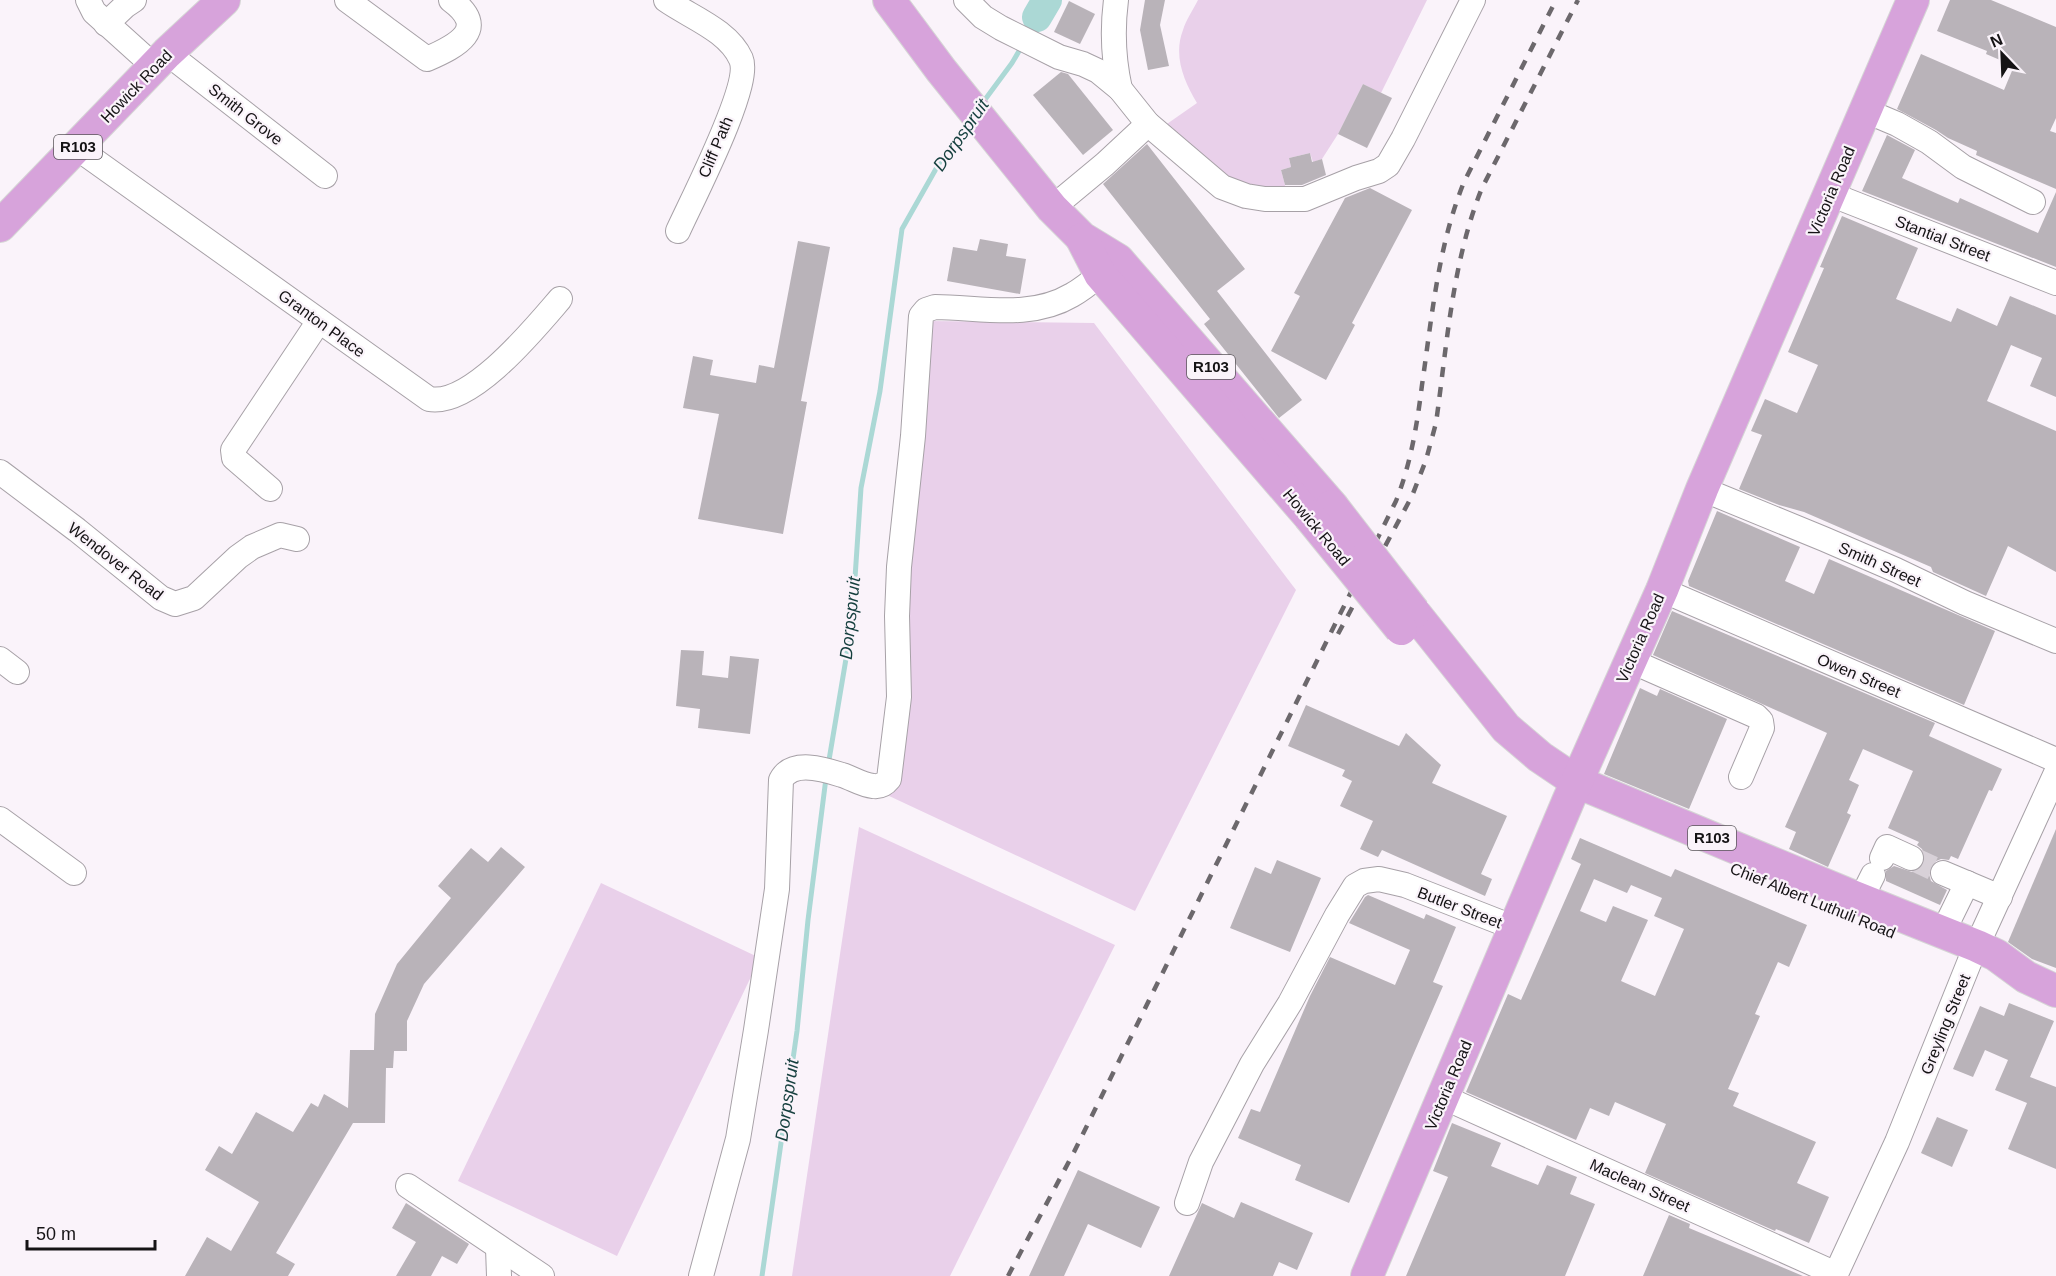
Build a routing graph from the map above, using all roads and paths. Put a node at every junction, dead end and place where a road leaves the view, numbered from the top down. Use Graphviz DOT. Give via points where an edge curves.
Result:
graph roads {
  1 [pos="88,0"];
  2 [pos="134,0"];
  3 [pos="224,0"];
  4 [pos="347,0"];
  5 [pos="451,0"];
  6 [pos="666,0"];
  7 [pos="889,0"];
  8 [pos="966,0"];
  9 [pos="1116,0"];
  10 [pos="1473,0"];
  11 [pos="1912,0"];
  12 [pos="904,12"];
  13 [pos="106,24"];
  14 [pos="161,60"];
  15 [pos="1120,89"];
  16 [pos="1866,111"];
  17 [pos="1148,124"];
  18 [pos="76,148"];
  19 [pos="326,176"];
  20 [pos="1830,194"];
  21 [pos="2033,202"];
  22 [pos="1052,208"];
  23 [pos="0,226"];
  24 [pos="678,231"];
  25 [pos="1109,267"];
  26 [pos="2056,284"];
  27 [pos="560,299"];
  28 [pos="319,321"];
  29 [pos="0,472"];
  30 [pos="270,489"];
  31 [pos="1702,489"];
  32 [pos="297,539"];
  33 [pos="1662,590"];
  34 [pos="2056,641"];
  35 [pos="1631,661"];
  36 [pos="2056,760"];
  37 [pos="2056,774"];
  38 [pos="1741,777"];
  39 [pos="1573,790"];
  40 [pos="0,819"];
  41 [pos="1911,858"];
  42 [pos="74,873"];
  43 [pos="1943,873"];
  44 [pos="1872,877"];
  45 [pos="1967,883"];
  46 [pos="2000,897"];
  47 [pos="1515,928"];
  48 [pos="1943,932"];
  49 [pos="1973,954"];
  50 [pos="2056,990"];
  51 [pos="1443,1097"];
  52 [pos="408,1186"];
  53 [pos="1187,1203"];
  54 [pos="498,1248"];
  55 [pos="1836,1275"];
  56 [pos="499,1276"];
  57 [pos="542,1276"];
  58 [pos="701,1276"];
  59 [pos="1367,1276"];
  1 -- 13 [label="street, Smith Grove"];
  2 -- 13 [label="street"];
  3 -- 14 [label="main road, Howick Road / R103"];
  4 -- 5 [label="street" via="427,58 463,40 469,26 463,9"];
  6 -- 24 [label="street, Cliff Path" via="719,34 741,60 740,80 729,116"];
  7 -- 12 [label="main road, Howick Road / R103"];
  8 -- 15 [label="street" via="983,17 1059,57 1098,71"];
  9 -- 15 [label="street" via="1112,40"];
  10 -- 17 [label="street" via="1388,165 1324,192 1305,199 1265,199 1222,187"];
  11 -- 16 [label="main road, Victoria Road"];
  12 -- 22 [label="main road, Howick Road / R103" via="941,70"];
  13 -- 14 [label="street, Smith Grove"];
  14 -- 18 [label="main road, Howick Road / R103"];
  14 -- 19 [label="street, Smith Grove"];
  15 -- 17 [label="street"];
  16 -- 20 [label="main road, Victoria Road"];
  16 -- 21 [label="street" via="1897,124 1963,167"];
  17 -- 22 [label="street"];
  18 -- 23 [label="main road, Howick Road / R103"];
  18 -- 28 [label="street, Granton Place"];
  20 -- 26 [label="street, Stantial Street"];
  20 -- 31 [label="main road, Victoria Road"];
  22 -- 25 [label="main road, Howick Road / R103"];
  25 -- 39 [label="main road, Howick Road / R103, bridge" via="1321,511 1408,622 1492,741 1528,773"];
  25 -- 58 [label="street" via="1072,295 1034,309 935,307 921,316 900,567 899,698 890,779 870,786 807,767 789,772 781,780 777,889 756,1030 738,1139"];
  27 -- 28 [label="street, Granton Place" via="518,348 495,368 474,384 436,400 420,394"];
  28 -- 30 [label="street" via="233,450 234,458"];
  29 -- 32 [label="street, Wendover Road" via="161,598 175,604 194,598 252,547 279,535"];
  31 -- 33 [label="main road, Victoria Road"];
  31 -- 34 [label="street, Smith Street"];
  33 -- 35 [label="main road, Victoria Road"];
  33 -- 36 [label="street, Owen Street"];
  35 -- 38 [label="street" via="1756,716 1762,728"];
  35 -- 39 [label="main road, Victoria Road"];
  37 -- 46 [label="street, Greyling Street"];
  39 -- 44 [label="main road, Chief Albert Luthuli Road / R103"];
  39 -- 47 [label="main road, Victoria Road"];
  39 -- 49 [label="main road, Chief Albert Luthuli Road / R103"];
  40 -- 42 [label="street"];
  41 -- 44 [label="street" via="1887,847"];
  43 -- 45 [label="street"];
  44 -- 48 [label="main road, Chief Albert Luthuli Road / R103"];
  45 -- 46 [label="street"];
  45 -- 48 [label="street"];
  46 -- 49 [label="street, Greyling Street"];
  47 -- 51 [label="main road, Victoria Road"];
  47 -- 53 [label="street, Butler Street" via="1406,885 1379,879 1355,886 1252,1064 1201,1162"];
  48 -- 49 [label="main road, Chief Albert Luthuli Road / R103"];
  49 -- 50 [label="main road, Chief Albert Luthuli Road / R103" via="1996,955 2026,977"];
  49 -- 55 [label="street, Greyling Street" via="1897,1142"];
  51 -- 55 [label="street, Maclean Street"];
  51 -- 59 [label="main road, Victoria Road"];
  52 -- 54 [label="street"];
  54 -- 56 [label="street"];
  54 -- 57 [label="street"];
}
